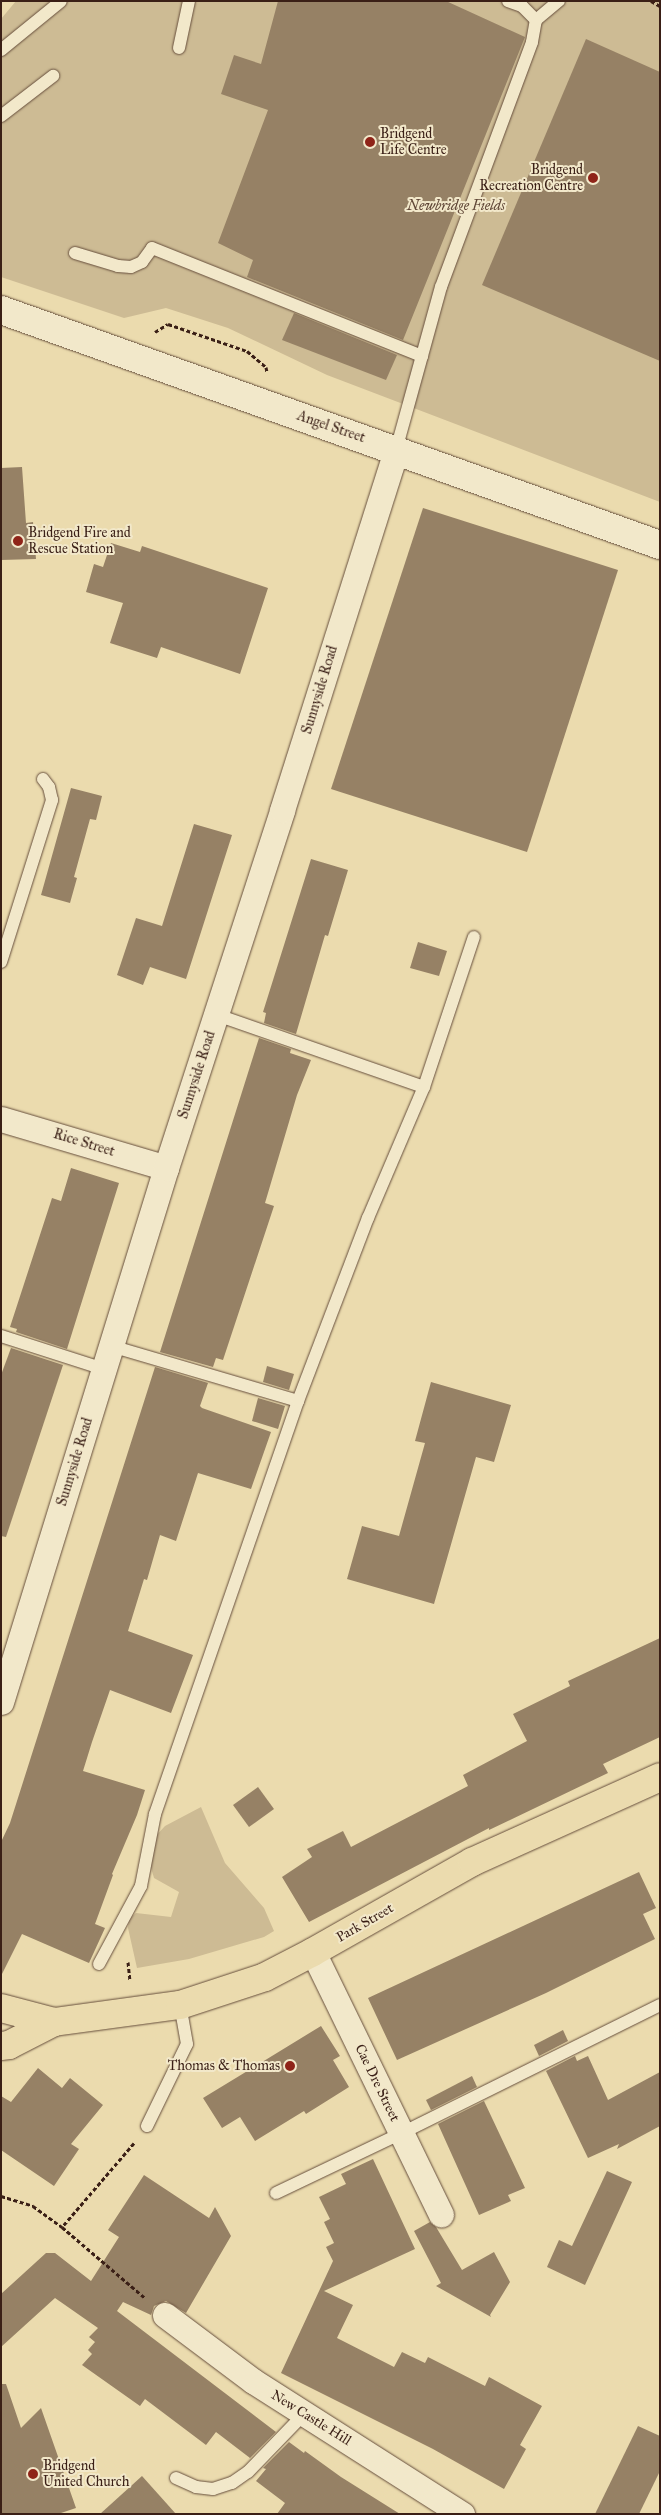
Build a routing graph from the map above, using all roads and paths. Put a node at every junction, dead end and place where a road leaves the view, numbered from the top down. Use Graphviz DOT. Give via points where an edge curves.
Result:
graph roads {
  1 [pos="61,1"];
  2 [pos="188,1"];
  3 [pos="508,1"];
  4 [pos="559,1"];
  5 [pos="651,1"];
  6 [pos="660,6"];
  7 [pos="536,20"];
  8 [pos="179,48"];
  9 [pos="1,50"];
  10 [pos="53,76"];
  11 [pos="1,116"];
  12 [pos="75,253"];
  13 [pos="1,310"];
  14 [pos="422,356"];
  15 [pos="396,450"];
  16 [pos="660,545"];
  17 [pos="43,779"];
  18 [pos="474,937"];
  19 [pos="1,962"];
  20 [pos="216,1015"];
  21 [pos="424,1087"];
  22 [pos="1,1119"];
  23 [pos="166,1168"];
  24 [pos="1,1336"];
  25 [pos="108,1357"];
  26 [pos="298,1401"];
  27 [pos="1,1702"];
  28 [pos="660,1777"];
  29 [pos="122,1919"];
  30 [pos="313,1952"];
  31 [pos="99,1964"];
  32 [pos="180,2005"];
  33 [pos="660,2005"];
  34 [pos="1,2008"];
  35 [pos="135,2012"];
  36 [pos="54,2022"];
  37 [pos="1,2046"];
  38 [pos="147,2126"];
  39 [pos="402,2133"];
  40 [pos="276,2193"];
  41 [pos="1,2196"];
  42 [pos="441,2214"];
  43 [pos="62,2227"];
  44 [pos="166,2315"];
  45 [pos="304,2414"];
  46 [pos="176,2478"];
  47 [pos="462,2514"];
  1 -- 9 [label="lane"];
  2 -- 8 [label="lane"];
  3 -- 7 [label="lane" via="522,6"];
  4 -- 7 [label="lane"];
  5 -- 6 [label="path"];
  7 -- 14 [label="lane" via="532,42 441,287"];
  10 -- 11 [label="lane"];
  12 -- 14 [label="lane" via="131,267 142,262 152,248"];
  13 -- 15 [label="street, Angel Street"];
  14 -- 15 [label="lane"];
  15 -- 16 [label="street, Angel Street"];
  15 -- 20 [label="street, Sunnyside Road"];
  17 -- 19 [label="lane" via="52,800"];
  18 -- 21 [label="lane"];
  20 -- 21 [label="lane"];
  20 -- 23 [label="street, Sunnyside Road"];
  21 -- 26 [label="lane" via="368,1218"];
  22 -- 23 [label="street, Rice Street"];
  23 -- 25 [label="street, Sunnyside Road"];
  24 -- 25 [label="lane"];
  25 -- 26 [label="lane"];
  25 -- 27 [label="street, Sunnyside Road"];
  26 -- 29 [label="lane" via="155,1814 141,1886"];
  28 -- 30 [label="main road, Park Street" via="472,1862"];
  29 -- 31 [label="lane"];
  29 -- 35 [label="path"];
  30 -- 32 [label="main road, Park Street" via="264,1977"];
  30 -- 39 [label="street, Cae Dre Street"];
  32 -- 35 [label="main road, Park Street"];
  32 -- 38 [label="lane" via="187,2044"];
  33 -- 39 [label="lane"];
  34 -- 36 [label="main road, Park Street"];
  35 -- 36 [label="main road, Park Street"];
  36 -- 37 [label="main road, Park Street"];
  38 -- 43 [label="path"];
  39 -- 40 [label="lane"];
  39 -- 42 [label="street, Cae Dre Street"];
  41 -- 43 [label="path" via="33,2206"];
  43 -- 44 [label="path"];
  44 -- 45 [label="street, New Castle Hill" via="253,2381"];
  45 -- 46 [label="lane" via="248,2472 232,2483 214,2489 196,2487"];
  45 -- 47 [label="street, New Castle Hill"];
}
